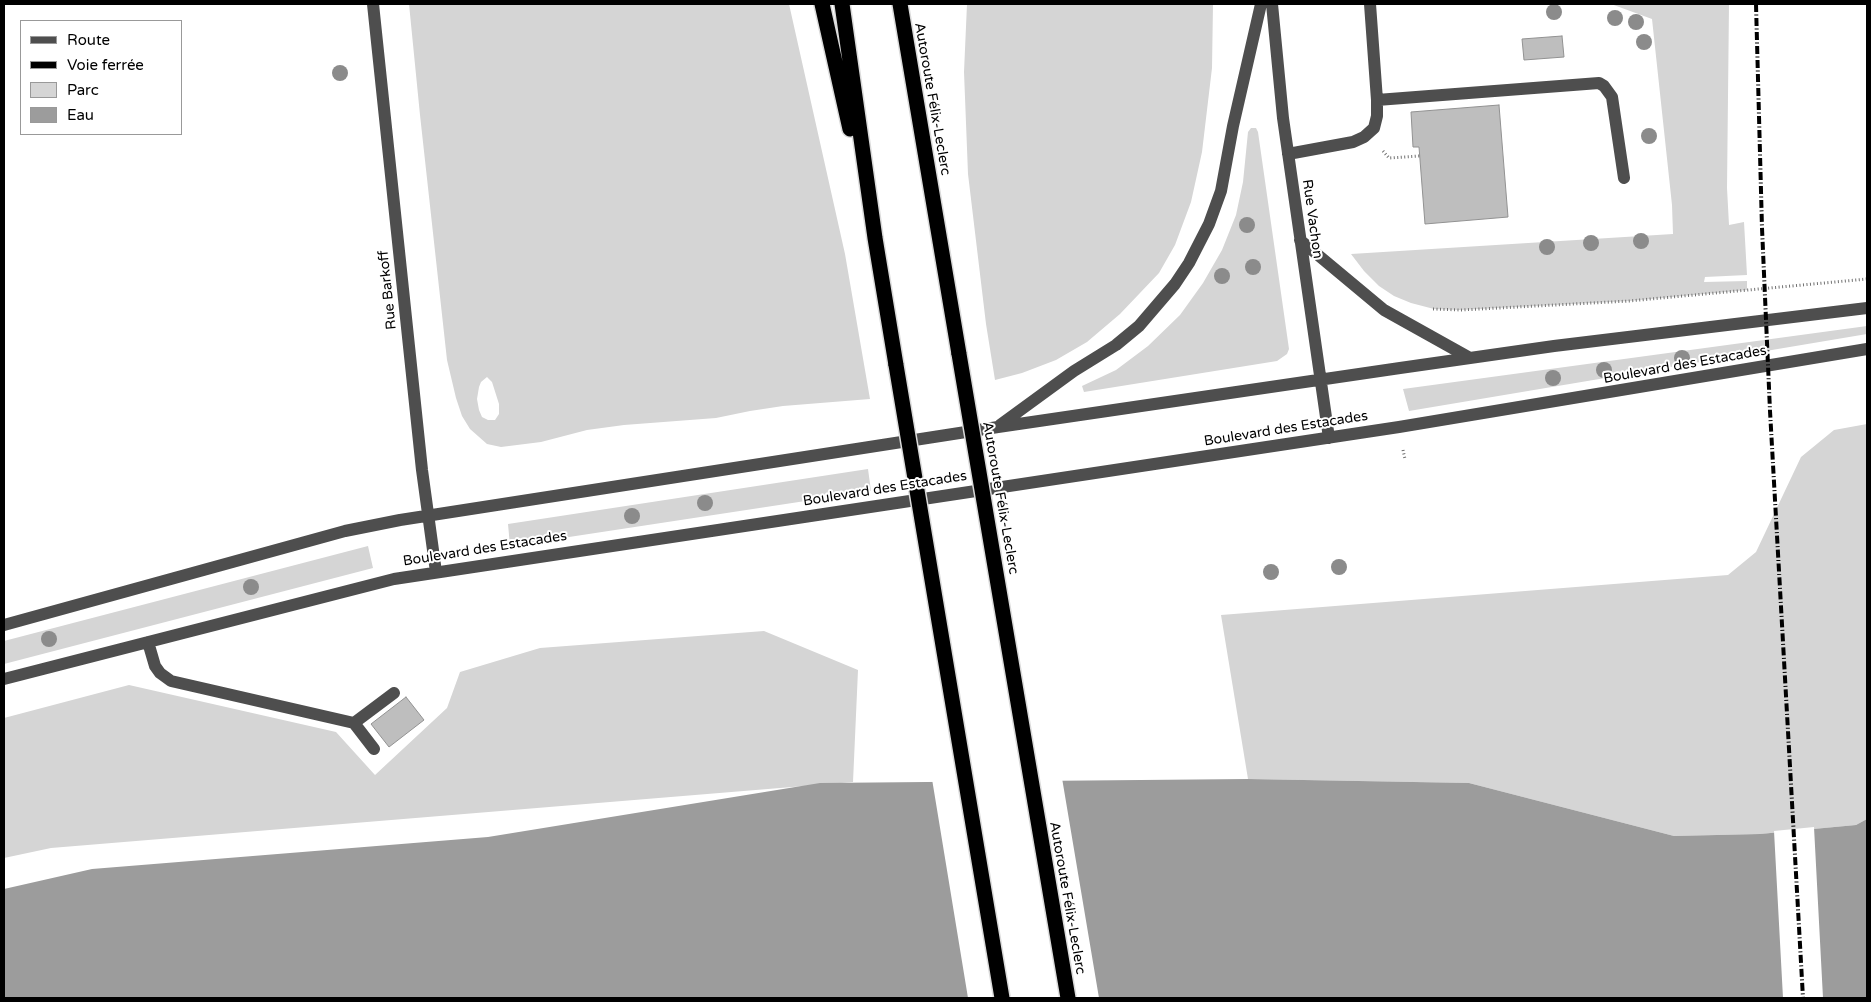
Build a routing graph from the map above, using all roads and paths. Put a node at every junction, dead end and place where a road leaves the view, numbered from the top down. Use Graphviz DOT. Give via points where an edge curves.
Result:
graph roads {
  1 [pos="373,4"];
  2 [pos="822,4"];
  3 [pos="842,4"];
  4 [pos="900,4"];
  5 [pos="909,4"];
  6 [pos="1261,4"];
  7 [pos="1272,4"];
  8 [pos="1370,4"];
  9 [pos="907,52"];
  10 [pos="1377,100"];
  11 [pos="1288,154"];
  12 [pos="1420,156"];
  13 [pos="1389,158"];
  14 [pos="1624,178"];
  15 [pos="875,238"];
  16 [pos="1300,240"];
  17 [pos="1867,308"];
  18 [pos="1867,349"];
  19 [pos="1470,358"];
  20 [pos="1320,380"];
  21 [pos="998,427"];
  22 [pos="1330,438"];
  23 [pos="428,515"];
  24 [pos="436,572"];
  25 [pos="4,625"];
  26 [pos="148,642"];
  27 [pos="4,679"];
  28 [pos="394,693"];
  29 [pos="354,723"];
  30 [pos="374,749"];
  31 [pos="1002,998"];
  32 [pos="1068,998"];
  1 -- 23 [label="street, Rue Barkoff"];
  2 -- 15 [label="highway"];
  3 -- 15 [label="highway"];
  4 -- 9 [label="highway, Autoroute Félix-Leclerc"];
  5 -- 9 [label="highway"];
  6 -- 21 [label="street" via="1221,191 1209,224 1176,284 1139,326 1116,345 1074,371"];
  7 -- 11 [label="street, Rue Vachon"];
  8 -- 10 [label="street"];
  9 -- 32 [label="highway, Autoroute Félix-Leclerc, bridge"];
  10 -- 11 [label="street" via="1374,128 1364,137 1337,146"];
  10 -- 14 [label="street" via="1599,83 1612,97"];
  11 -- 16 [label="street, Rue Vachon"];
  12 -- 13 [label="path"];
  15 -- 31 [label="highway, bridge"];
  16 -- 19 [label="street" via="1384,310"];
  16 -- 20 [label="street, Rue Vachon"];
  17 -- 19 [label="street"];
  18 -- 22 [label="street, Boulevard des Estacades"];
  19 -- 20 [label="street"];
  20 -- 21 [label="street"];
  20 -- 22 [label="street, Rue Vachon"];
  21 -- 23 [label="street"];
  22 -- 24 [label="street, Boulevard des Estacades"];
  23 -- 24 [label="street, Rue Barkoff"];
  23 -- 25 [label="street" via="345,531"];
  24 -- 26 [label="street, Boulevard des Estacades" via="365,585"];
  26 -- 27 [label="street, Boulevard des Estacades"];
  26 -- 29 [label="street" via="155,666 171,681"];
  28 -- 29 [label="street"];
  29 -- 30 [label="street"];
}
